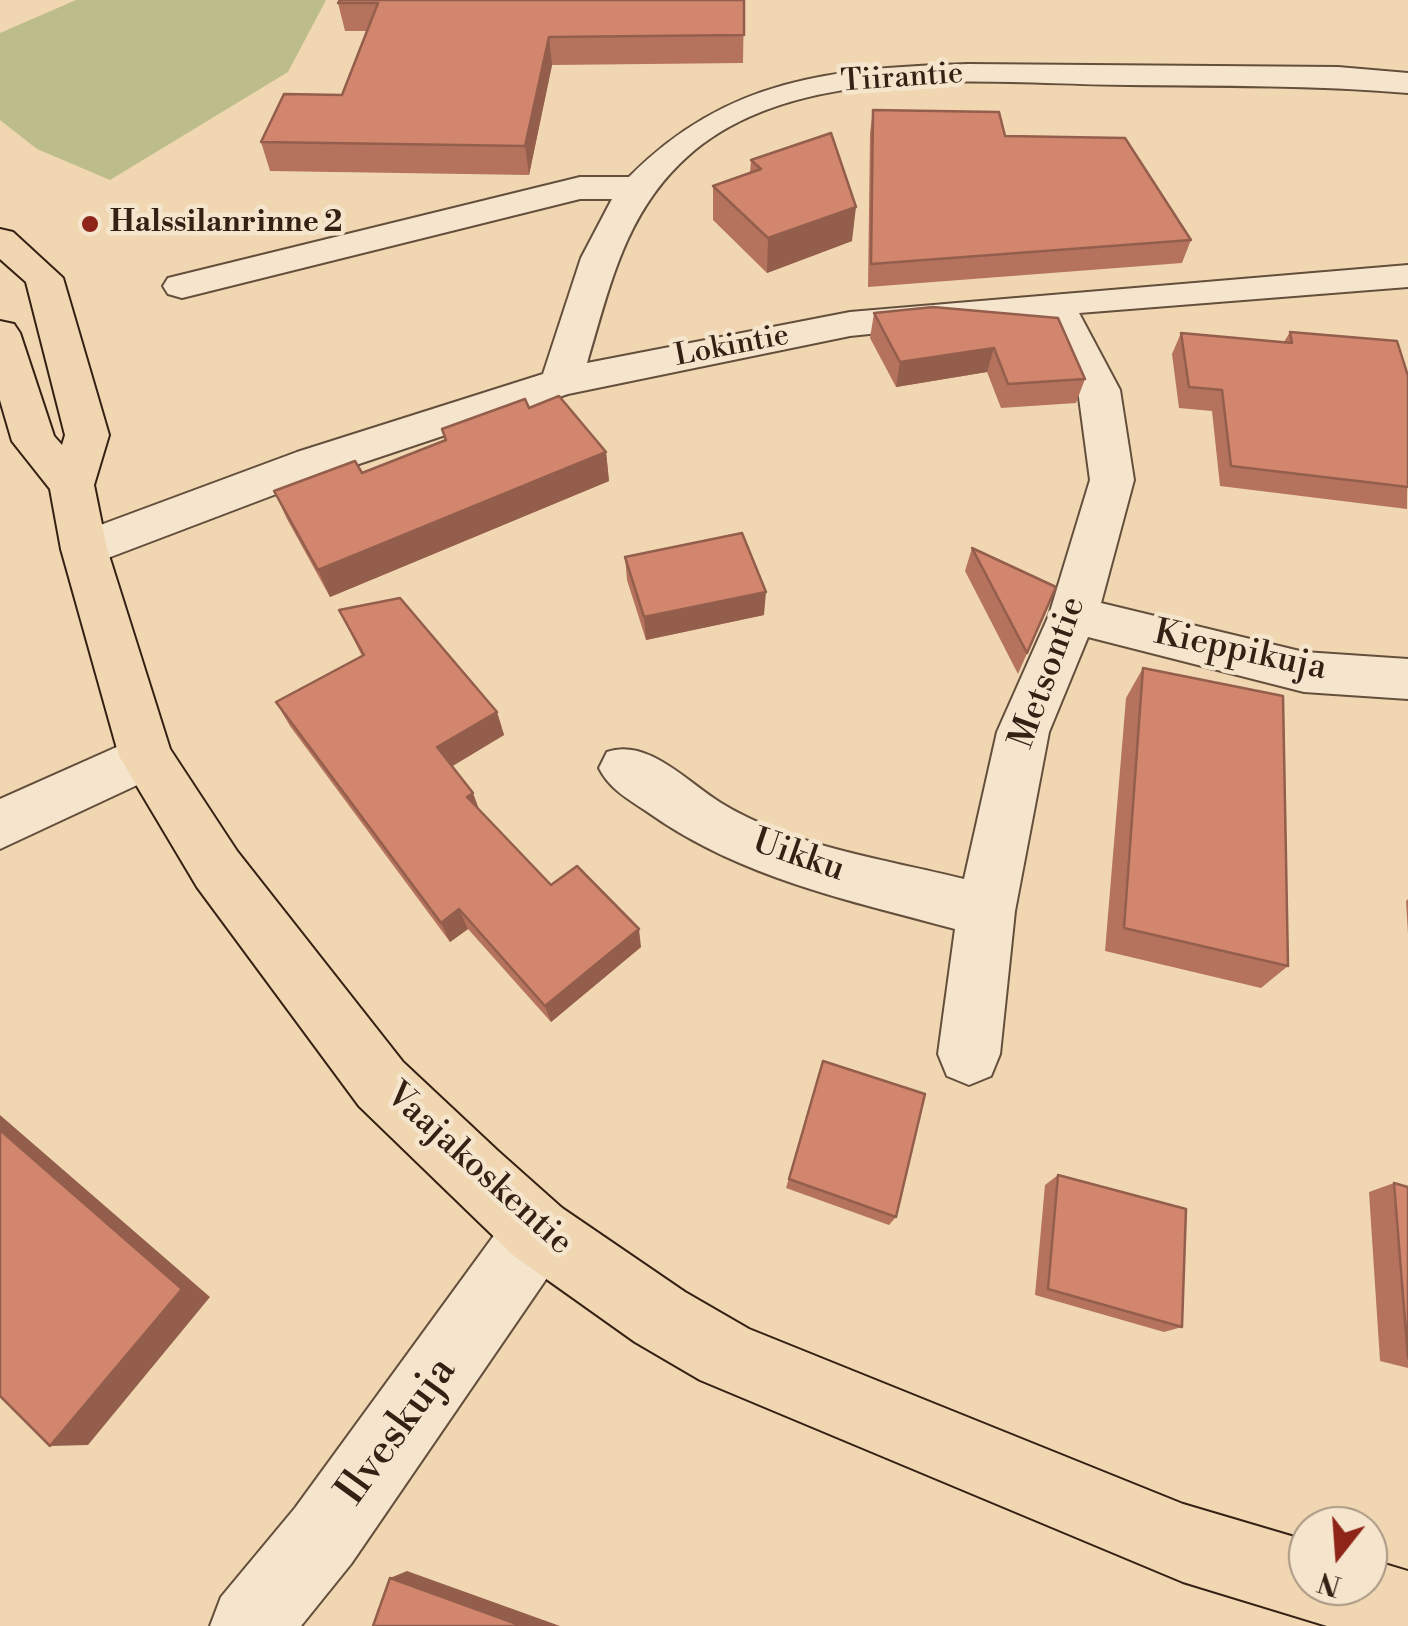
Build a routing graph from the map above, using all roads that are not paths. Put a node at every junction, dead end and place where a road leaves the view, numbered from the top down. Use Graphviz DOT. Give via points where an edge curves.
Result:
graph roads {
  1 [pos="1408,83"];
  2 [pos="637,188"];
  3 [pos="1,248"];
  4 [pos="1408,276"];
  5 [pos="182,286"];
  6 [pos="1054,303"];
  7 [pos="0,333"];
  8 [pos="561,382"];
  9 [pos="72,484"];
  10 [pos="84,549"];
  11 [pos="1073,615"];
  12 [pos="1408,678"];
  13 [pos="146,756"];
  14 [pos="626,768"];
  15 [pos="0,825"];
  16 [pos="986,911"];
  17 [pos="969,1054"];
  18 [pos="538,1232"];
  19 [pos="1288,1574"];
  20 [pos="250,1626"];
  1 -- 2 [label="street, Tiirantie" via="900,74 816,86 744,108 693,135"];
  2 -- 5 [label="street" via="580,188"];
  2 -- 8 [label="street, Tiirantie" via="614,223"];
  3 -- 9 [label="main road, Vaajakoskentie" via="44,278 60,324 87,436"];
  4 -- 6 [label="street, Lokintie"];
  6 -- 8 [label="street, Lokintie" via="850,324"];
  6 -- 11 [label="street, Metsontie" via="1099,390 1112,480"];
  7 -- 9 [label="main road" via="34,441"];
  8 -- 10 [label="street, Lokintie" via="314,463"];
  9 -- 10 [label="main road, Vaajakoskentie"];
  10 -- 13 [label="main road, Vaajakoskentie"];
  11 -- 12 [label="street, Kieppikuja" via="1304,672"];
  11 -- 16 [label="street, Metsontie" via="1022,732"];
  13 -- 15 [label="street"];
  13 -- 18 [label="main road, Vaajakoskentie" via="230,888 382,1084"];
  14 -- 16 [label="street, Uikku" via="705,822 788,860"];
  16 -- 17 [label="street, Metsontie"];
  18 -- 19 [label="main road, Vaajakoskentie" via="725,1356 1183,1543"];
  18 -- 20 [label="street, Ilveskuja" via="323,1536"];
}
